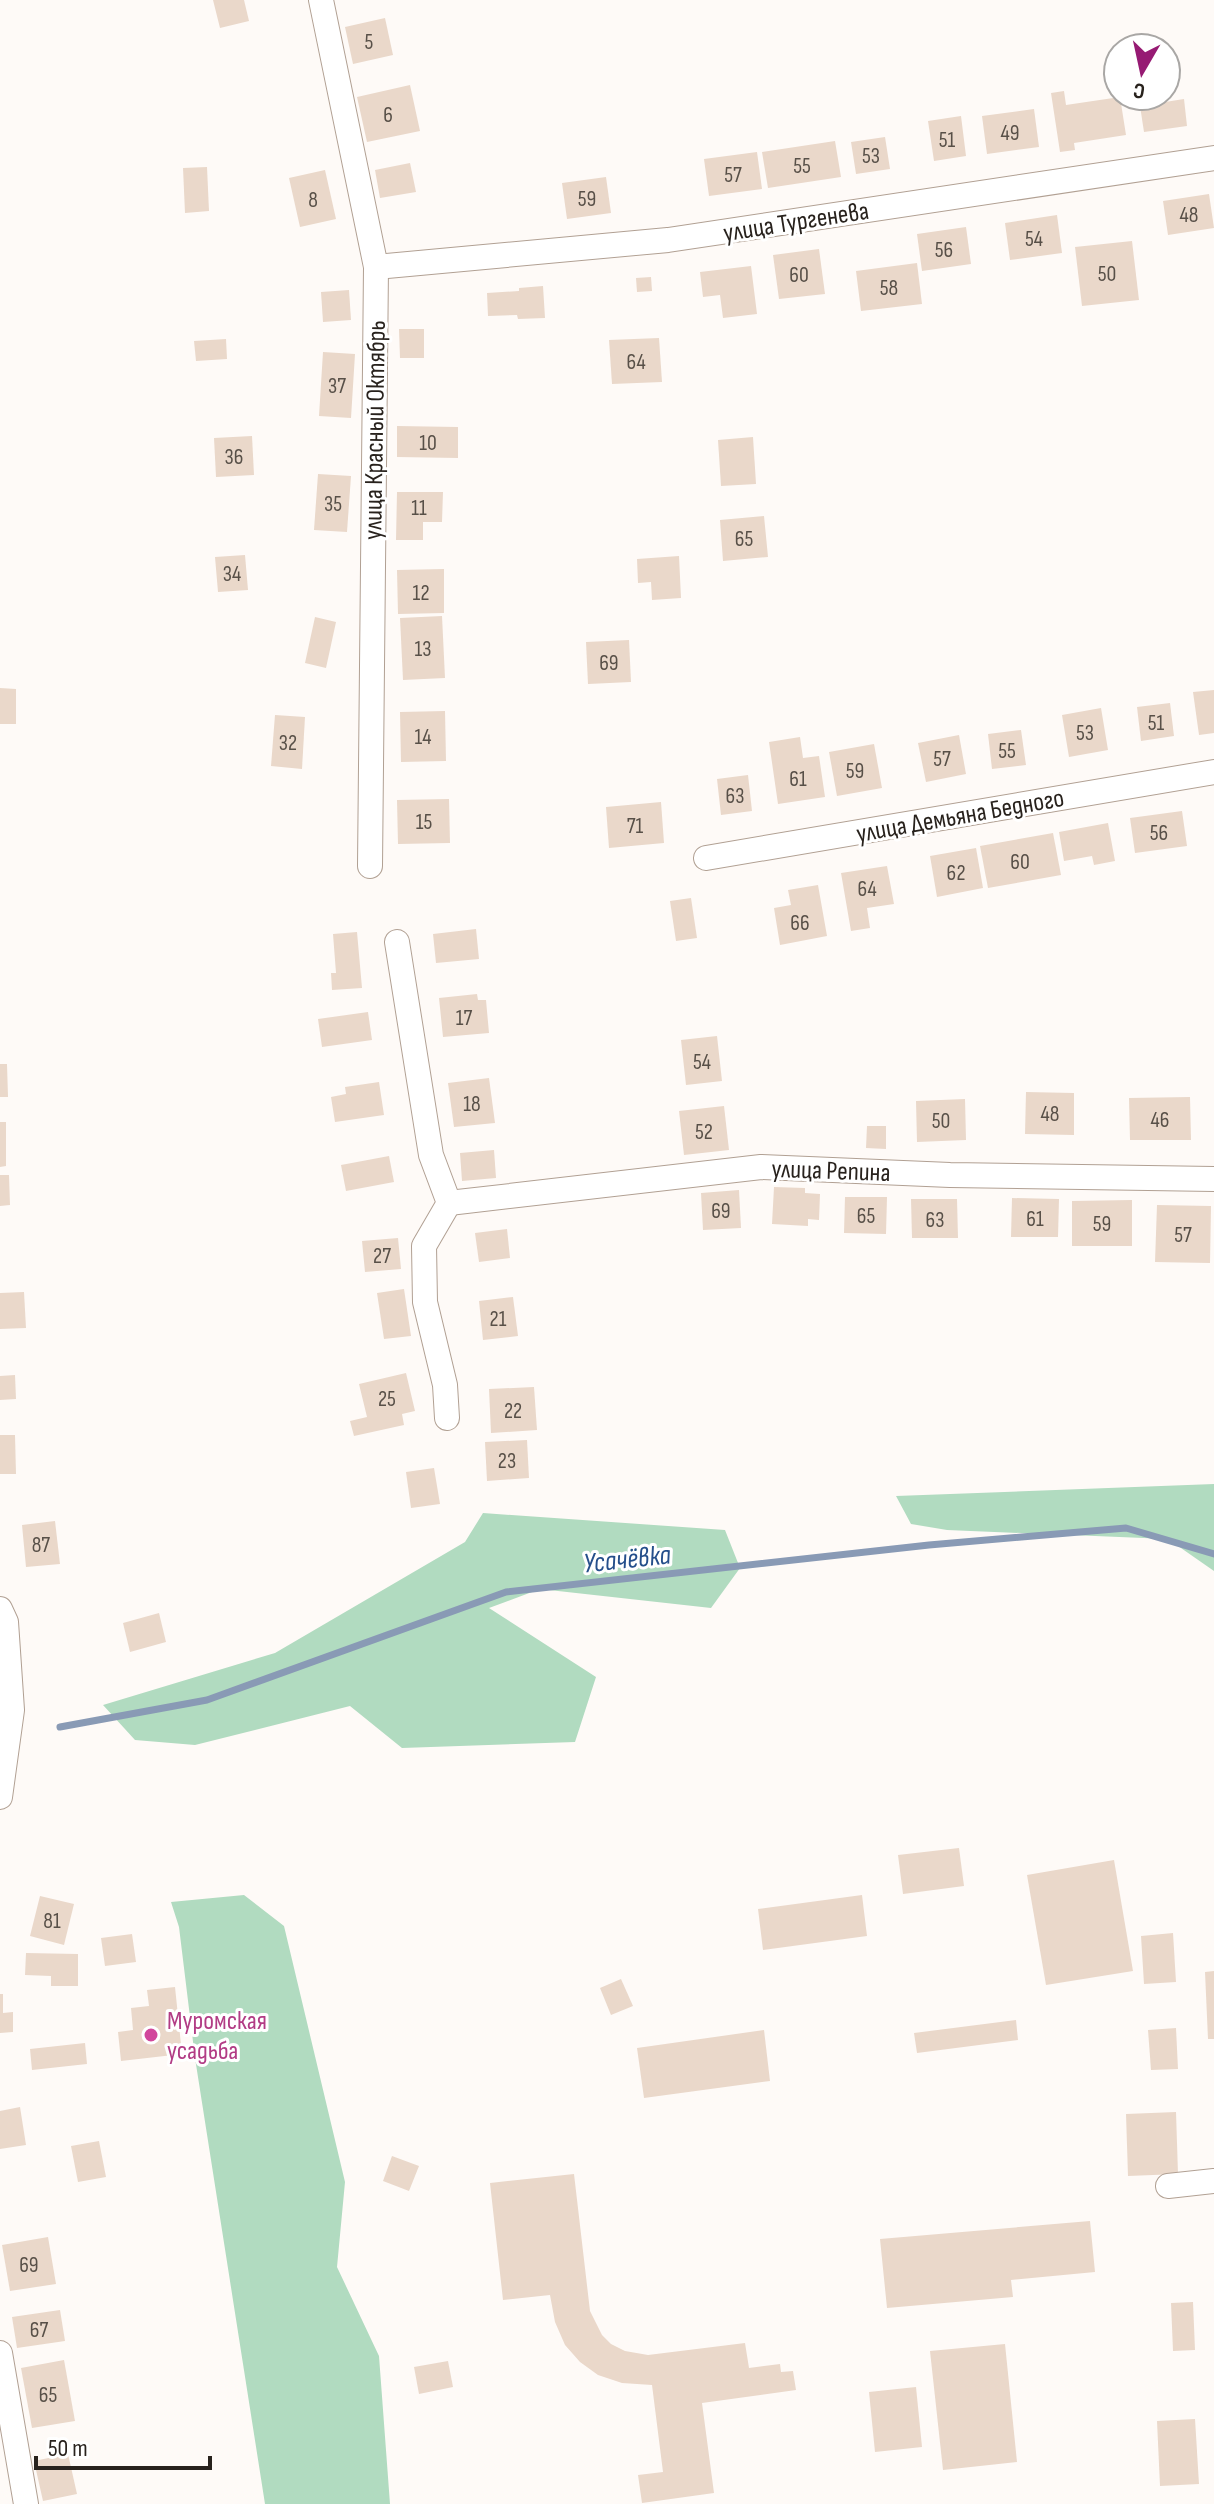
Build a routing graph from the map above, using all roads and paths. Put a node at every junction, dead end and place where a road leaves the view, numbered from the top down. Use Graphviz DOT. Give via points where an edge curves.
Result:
graph roads {
  1 [pos="321,0"];
  2 [pos="1214,158"];
  3 [pos="376,267"];
  4 [pos="1214,772"];
  5 [pos="706,858"];
  6 [pos="370,866"];
  7 [pos="397,942"];
  8 [pos="1214,1179"];
  9 [pos="449,1203"];
  10 [pos="447,1418"];
  11 [pos="0,1609"];
  12 [pos="0,1797"];
  13 [pos="1214,2181"];
  14 [pos="1168,2186"];
  15 [pos="0,2353"];
  16 [pos="26,2504"];
  1 -- 3 [label="street, улица Красный Октябрь"];
  2 -- 3 [label="street, улица Тургенева" via="668,240"];
  3 -- 6 [label="street, улица Красный Октябрь"];
  4 -- 5 [label="street, улица Демьяна Бедного"];
  7 -- 9 [label="street" via="431,1155"];
  8 -- 9 [label="street, улица Репина" via="761,1167"];
  9 -- 10 [label="street" via="424,1246 425,1302 445,1385"];
  11 -- 12 [label="street" via="6,1622 12,1710"];
  13 -- 14 [label="street"];
  15 -- 16 [label="street"];
}
